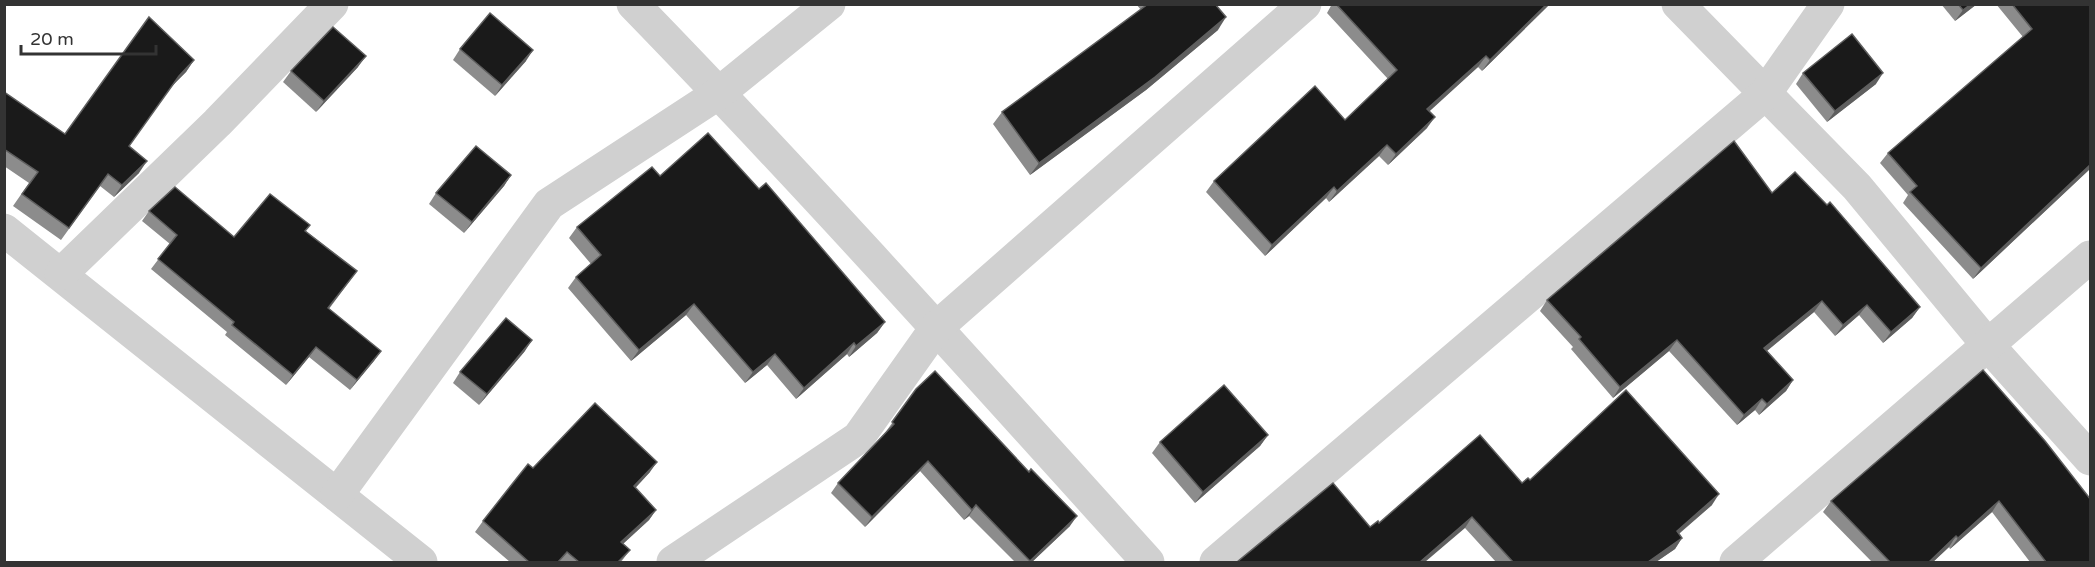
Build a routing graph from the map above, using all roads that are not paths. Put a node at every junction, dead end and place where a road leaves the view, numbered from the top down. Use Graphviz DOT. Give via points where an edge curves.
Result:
graph roads {
  1 [pos="332,4"];
  2 [pos="633,4"];
  3 [pos="829,4"];
  4 [pos="1305,4"];
  5 [pos="1678,4"];
  6 [pos="1828,4"];
  7 [pos="719,93"];
  8 [pos="1764,95"];
  9 [pos="4,230"];
  10 [pos="2091,256"];
  11 [pos="61,274"];
  12 [pos="936,328"];
  13 [pos="1987,344"];
  14 [pos="2091,459"];
  15 [pos="337,495"];
  16 [pos="420,562"];
  17 [pos="673,562"];
  18 [pos="1148,562"];
  19 [pos="1216,562"];
  20 [pos="1736,562"];
  1 -- 11 [label="street" via="217,123"];
  2 -- 7 [label="street"];
  3 -- 7 [label="street"];
  4 -- 12 [label="street"];
  5 -- 8 [label="street"];
  6 -- 8 [label="street"];
  7 -- 12 [label="street"];
  7 -- 15 [label="street" via="549,204"];
  8 -- 13 [label="street" via="1857,187"];
  8 -- 19 [label="street"];
  9 -- 11 [label="street"];
  10 -- 13 [label="street"];
  11 -- 15 [label="street"];
  12 -- 17 [label="street" via="858,438"];
  12 -- 18 [label="street"];
  13 -- 14 [label="street"];
  13 -- 20 [label="street"];
  15 -- 16 [label="street"];
}
